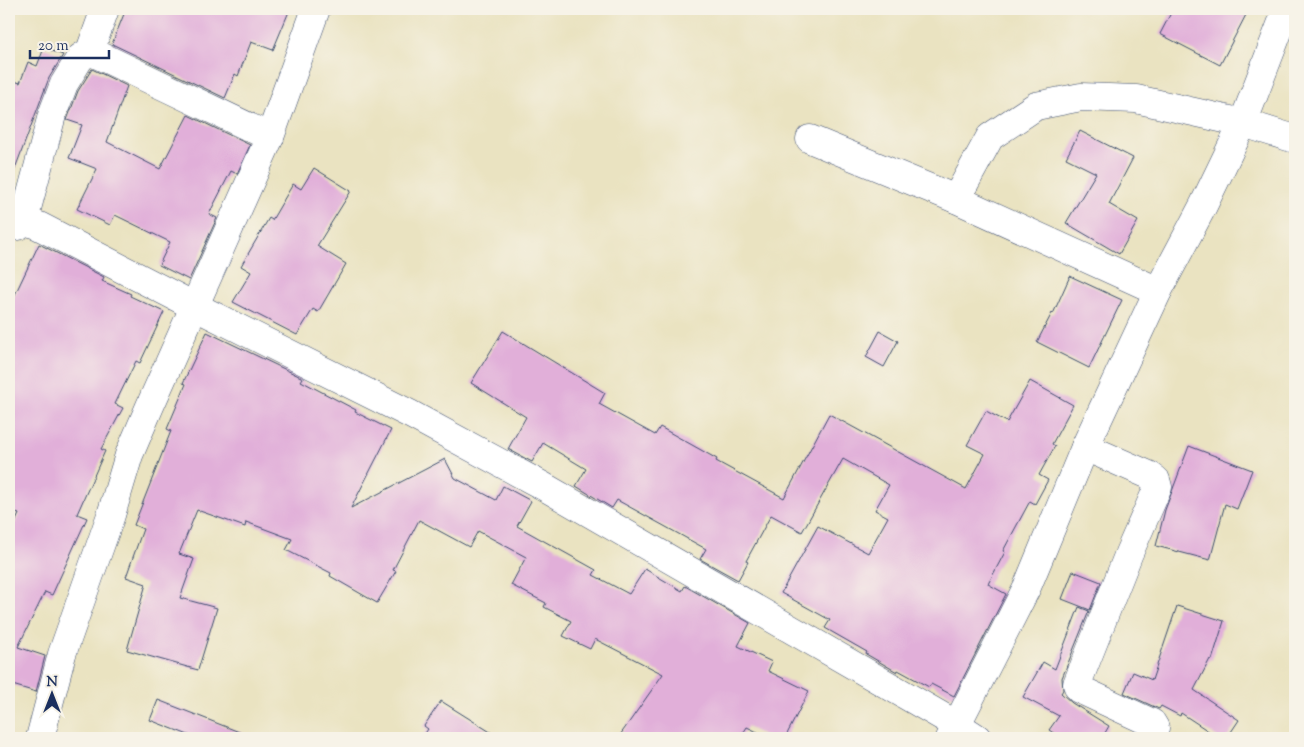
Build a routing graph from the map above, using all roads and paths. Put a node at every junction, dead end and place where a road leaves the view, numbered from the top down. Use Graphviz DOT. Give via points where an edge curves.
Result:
graph roads {
  1 [pos="105,9"];
  2 [pos="316,9"];
  3 [pos="1287,9"];
  4 [pos="90,51"];
  5 [pos="1243,122"];
  6 [pos="270,137"];
  7 [pos="810,139"];
  8 [pos="1295,139"];
  9 [pos="956,199"];
  10 [pos="16,223"];
  11 [pos="1158,291"];
  12 [pos="194,306"];
  13 [pos="1085,447"];
  14 [pos="961,734"];
  15 [pos="40,738"];
  16 [pos="1152,738"];
  1 -- 4 [label="street"];
  2 -- 6 [label="street"];
  3 -- 5 [label="street"];
  4 -- 6 [label="street"];
  4 -- 10 [label="street" via="80,58 64,84"];
  5 -- 8 [label="street"];
  5 -- 9 [label="street" via="1136,99 1081,97 1036,106 990,137"];
  5 -- 11 [label="street"];
  6 -- 12 [label="street"];
  7 -- 9 [label="street"];
  9 -- 11 [label="street"];
  10 -- 12 [label="street" via="39,226"];
  11 -- 13 [label="street"];
  12 -- 14 [label="street" via="410,414 543,486"];
  12 -- 15 [label="street" via="129,456 62,654"];
  13 -- 14 [label="street"];
  13 -- 16 [label="street" via="1149,475 1156,480 1158,487 1077,684 1079,689 1152,723 1155,728"];
}
